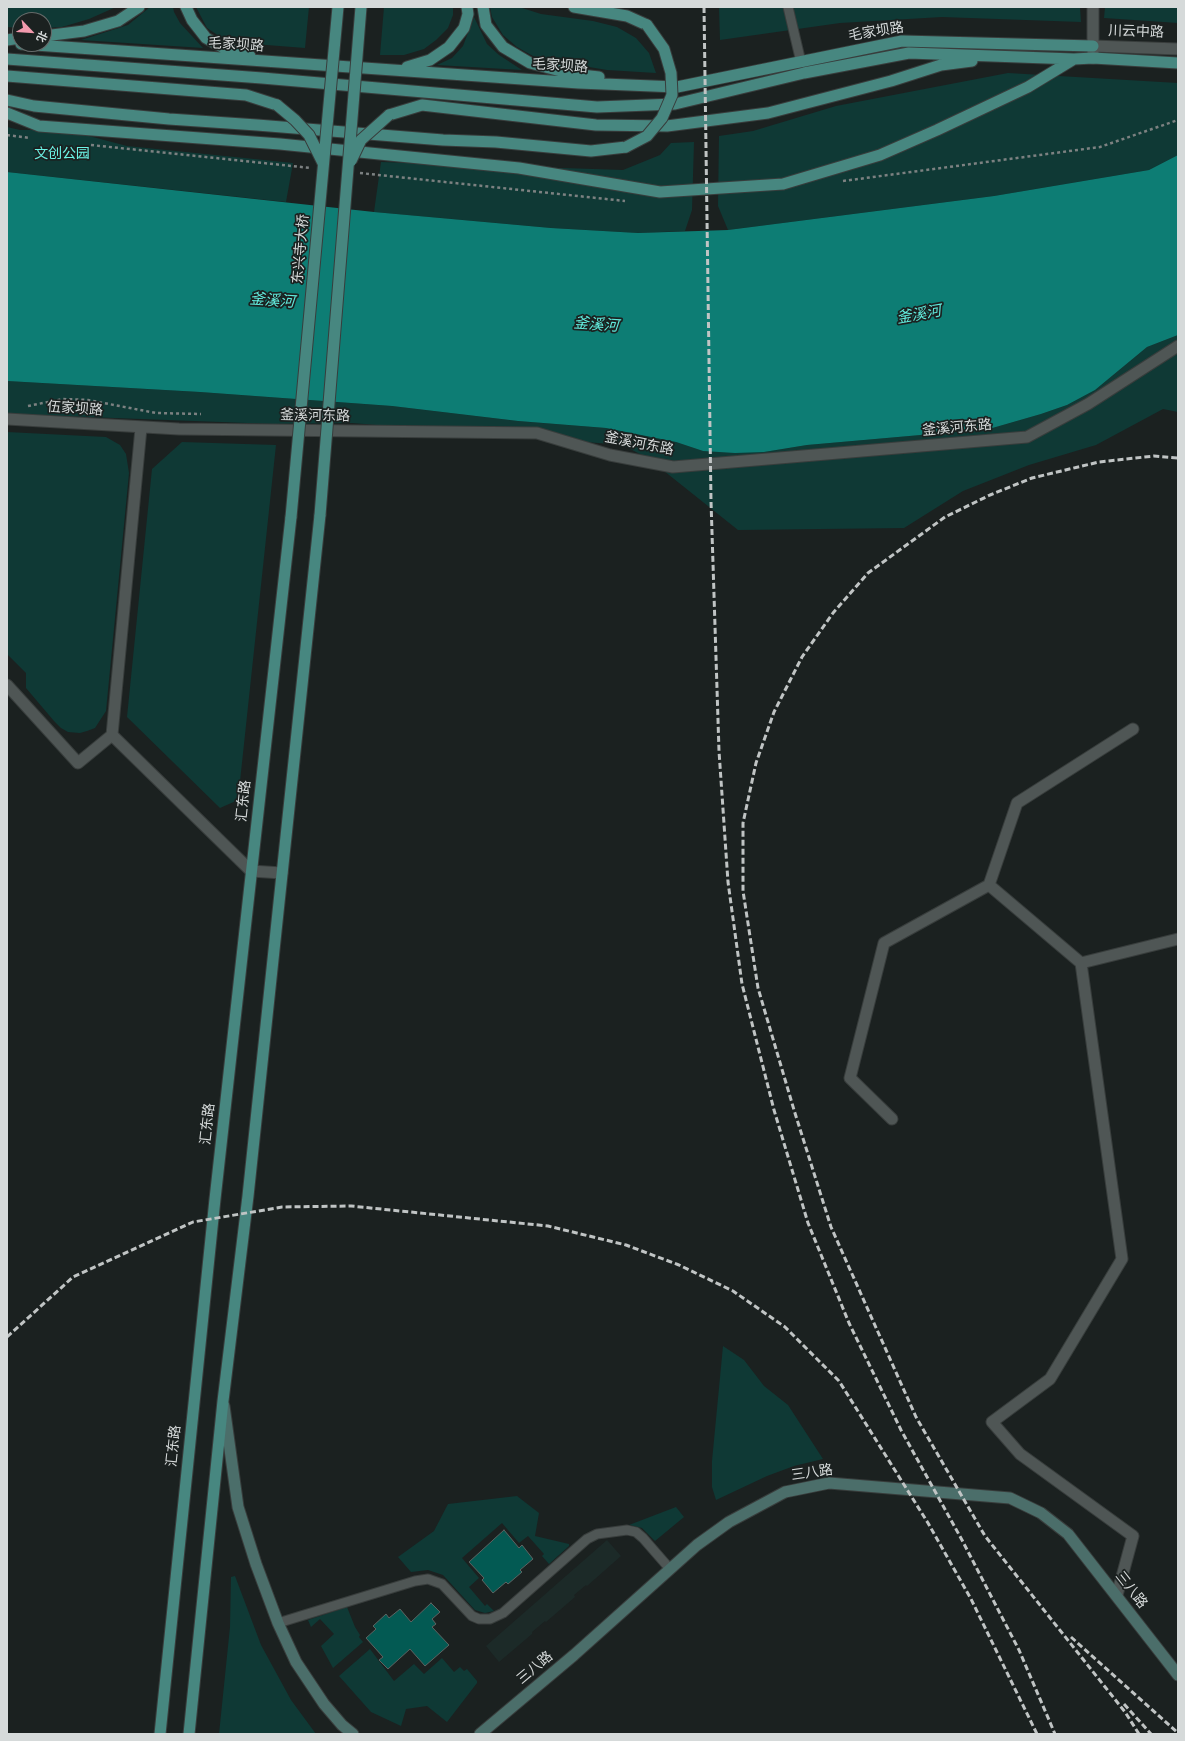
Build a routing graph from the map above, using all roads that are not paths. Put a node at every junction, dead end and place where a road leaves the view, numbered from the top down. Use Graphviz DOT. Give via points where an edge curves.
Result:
graph roads {
  1 [pos="139,7"];
  2 [pos="186,7"];
  3 [pos="338,7"];
  4 [pos="362,7"];
  5 [pos="467,7"];
  6 [pos="483,7"];
  7 [pos="574,7"];
  8 [pos="788,7"];
  9 [pos="1093,7"];
  10 [pos="52,35"];
  11 [pos="52,46"];
  12 [pos="1092,46"];
  13 [pos="1178,49"];
  14 [pos="1001,56"];
  15 [pos="1093,58"];
  16 [pos="7,59"];
  17 [pos="1074,59"];
  18 [pos="268,62"];
  19 [pos="801,62"];
  20 [pos="1178,63"];
  21 [pos="391,69"];
  22 [pos="7,76"];
  23 [pos="677,87"];
  24 [pos="7,100"];
  25 [pos="7,113"];
  26 [pos="324,163"];
  27 [pos="348,167"];
  28 [pos="1178,346"];
  29 [pos="7,419"];
  30 [pos="142,428"];
  31 [pos="291,517"];
  32 [pos="7,685"];
  33 [pos="1133,729"];
  34 [pos="112,735"];
  35 [pos="251,871"];
  36 [pos="282,873"];
  37 [pos="988,885"];
  38 [pos="1178,939"];
  39 [pos="1081,963"];
  40 [pos="892,1119"];
  41 [pos="224,1401"];
  42 [pos="670,1569"];
  43 [pos="1116,1596"];
  44 [pos="278,1623"];
  45 [pos="1178,1675"];
  46 [pos="160,1734"];
  47 [pos="189,1734"];
  48 [pos="353,1734"];
  49 [pos="480,1734"];
  1 -- 10 [label="main road" via="118,21 84,31"];
  2 -- 18 [label="main road" via="192,20 206,38 222,47"];
  3 -- 26 [label="main road, 东兴寺大桥, bridge"];
  4 -- 27 [label="main road, bridge"];
  5 -- 21 [label="main road" via="464,28 449,46 430,60"];
  6 -- 23 [label="main road" via="486,25 503,47 530,63 572,74"];
  7 -- 24 [label="main road, bridge" via="627,16 647,25 664,49 671,72 672,95 662,118 647,136 626,147 590,151 443,140 169,119 34,106"];
  8 -- 19 [label="lane"];
  9 -- 12 [label="street"];
  11 -- 18 [label="main road, 毛家坝路"];
  12 -- 13 [label="street, 川云中路"];
  12 -- 15 [label="street"];
  12 -- 19 [label="main road, 毛家坝路" via="902,41"];
  14 -- 16 [label="main road, 毛家坝路" via="909,53 675,104 597,107"];
  14 -- 17 [label="main road, 毛家坝路"];
  14 -- 27 [label="main road, bridge" via="941,65 891,81 768,113 667,126 596,125 422,105 389,115 361,140"];
  15 -- 17 [label="main road, 毛家坝路"];
  15 -- 20 [label="main road, 毛家坝路"];
  17 -- 25 [label="main road" via="1028,87 880,155 783,184 660,192 519,168 280,144 39,126"];
  18 -- 21 [label="main road, 毛家坝路"];
  19 -- 23 [label="main road, 毛家坝路"];
  21 -- 23 [label="main road, 毛家坝路" via="579,83"];
  22 -- 26 [label="main road, bridge" via="246,95 277,105 295,120 309,135"];
  26 -- 31 [label="main road, 东兴寺大桥, bridge"];
  27 -- 36 [label="main road, bridge" via="320,515"];
  28 -- 30 [label="street, 釜溪河东路" via="1088,404 1027,437 673,467 610,455 537,433"];
  29 -- 30 [label="street, 伍家坝路"];
  30 -- 34 [label="street"];
  31 -- 35 [label="main road, 汇东路"];
  32 -- 34 [label="street" via="78,763"];
  33 -- 37 [label="street" via="1017,803"];
  34 -- 35 [label="street"];
  35 -- 36 [label="street"];
  35 -- 46 [label="main road, 汇东路" via="214,1199"];
  36 -- 41 [label="main road"];
  37 -- 39 [label="street"];
  37 -- 40 [label="street" via="884,943 850,1078"];
  38 -- 39 [label="street"];
  39 -- 43 [label="street" via="1122,1259 1050,1379 992,1422 1020,1454 1133,1536"];
  41 -- 44 [label="main road" via="238,1507"];
  41 -- 47 [label="main road"];
  42 -- 43 [label="main road, 三八路" via="729,1522 785,1492 829,1483 1010,1498 1041,1513 1068,1534"];
  42 -- 44 [label="lane" via="643,1538 636,1532 627,1530 592,1536 503,1613 490,1619 472,1616 442,1584 428,1579"];
  42 -- 49 [label="main road, 三八路"];
  43 -- 45 [label="main road, 三八路"];
  44 -- 48 [label="main road" via="296,1662 324,1704"];
}
